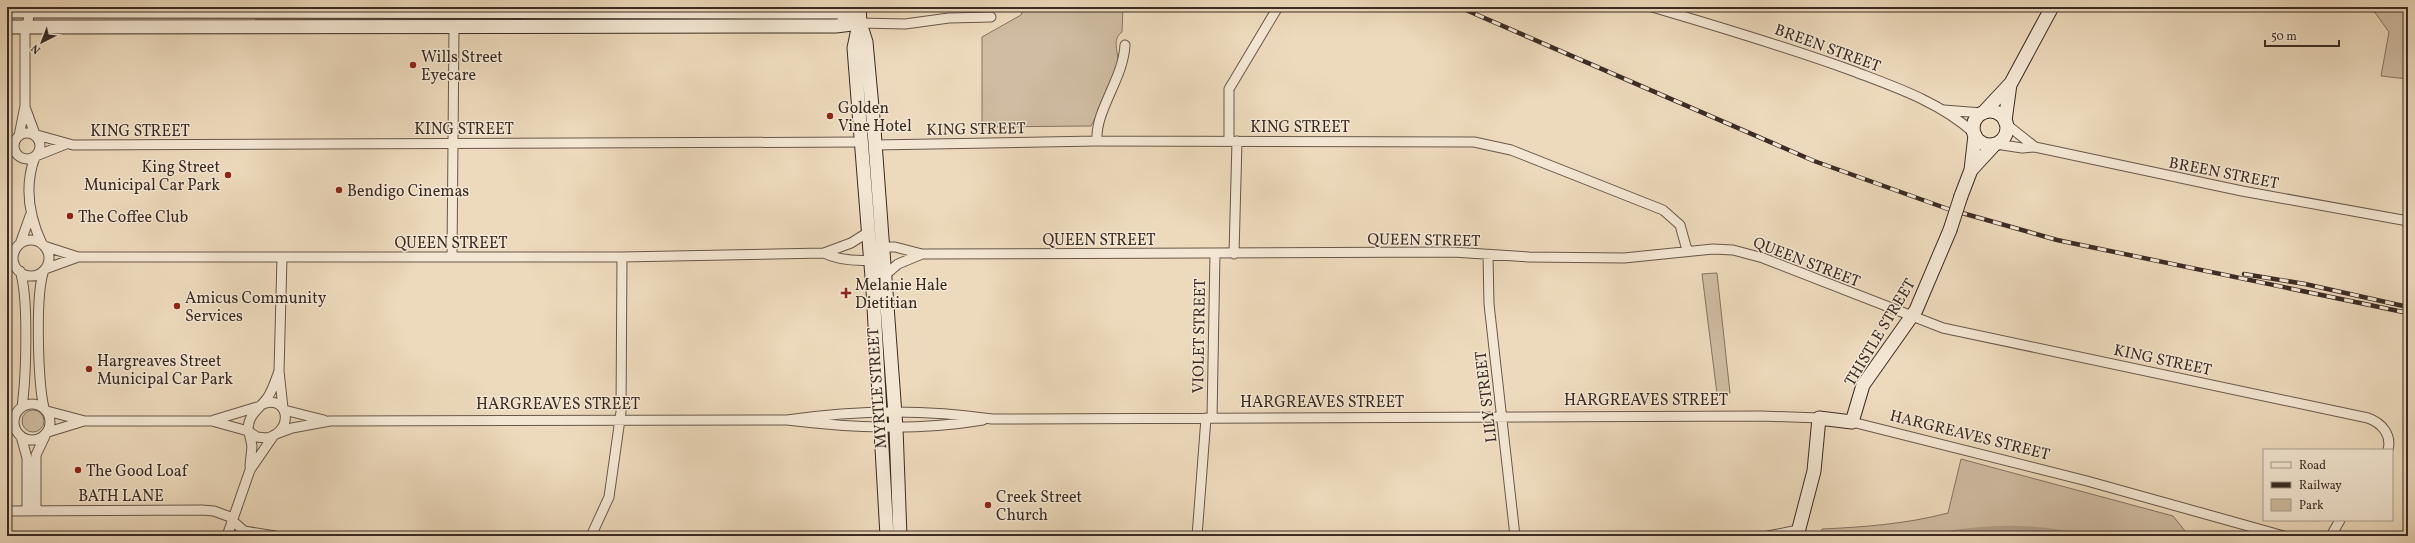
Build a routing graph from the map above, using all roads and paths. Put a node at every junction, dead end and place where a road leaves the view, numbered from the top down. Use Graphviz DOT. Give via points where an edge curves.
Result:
graph roads {
  1 [pos="859,7"];
  2 [pos="1278,7"];
  3 [pos="1652,7"];
  4 [pos="2052,7"];
  5 [pos="31,9"];
  6 [pos="454,9"];
  7 [pos="7,11"];
  8 [pos="991,17"];
  9 [pos="860,23"];
  10 [pos="7,27"];
  11 [pos="26,27"];
  12 [pos="454,27"];
  13 [pos="1125,45"];
  14 [pos="2011,83"];
  15 [pos="25,106"];
  16 [pos="1944,110"];
  17 [pos="1982,113"];
  18 [pos="2006,122"];
  19 [pos="1974,134"];
  20 [pos="36,135"];
  21 [pos="18,137"];
  22 [pos="7,141"];
  23 [pos="1097,141"];
  24 [pos="1233,141"];
  25 [pos="861,142"];
  26 [pos="453,143"];
  27 [pos="66,144"];
  28 [pos="1996,144"];
  29 [pos="875,145"];
  30 [pos="2035,147"];
  31 [pos="36,156"];
  32 [pos="19,157"];
  33 [pos="1971,170"];
  34 [pos="29,178"];
  35 [pos="30,216"];
  36 [pos="2408,221"];
  37 [pos="867,233"];
  38 [pos="19,245"];
  39 [pos="43,245"];
  40 [pos="1687,250"];
  41 [pos="7,251"];
  42 [pos="824,253"];
  43 [pos="884,253"];
  44 [pos="869,254"];
  45 [pos="922,254"];
  46 [pos="1215,254"];
  47 [pos="1234,254"];
  48 [pos="1488,255"];
  49 [pos="452,256"];
  50 [pos="78,257"];
  51 [pos="622,257"];
  52 [pos="282,258"];
  53 [pos="7,264"];
  54 [pos="44,269"];
  55 [pos="19,270"];
  56 [pos="885,275"];
  57 [pos="1912,317"];
  58 [pos="279,371"];
  59 [pos="260,406"];
  60 [pos="20,408"];
  61 [pos="46,409"];
  62 [pos="284,409"];
  63 [pos="879,412"];
  64 [pos="895,412"];
  65 [pos="7,414"];
  66 [pos="1502,417"];
  67 [pos="1209,418"];
  68 [pos="1819,418"];
  69 [pos="992,419"];
  70 [pos="619,420"];
  71 [pos="787,420"];
  72 [pos="85,421"];
  73 [pos="212,421"];
  74 [pos="330,421"];
  75 [pos="1852,422"];
  76 [pos="880,428"];
  77 [pos="896,428"];
  78 [pos="7,431"];
  79 [pos="248,431"];
  80 [pos="46,434"];
  81 [pos="19,435"];
  82 [pos="275,435"];
  83 [pos="2388,449"];
  84 [pos="250,470"];
  85 [pos="36,486"];
  86 [pos="31,510"];
  87 [pos="52,510"];
  88 [pos="7,511"];
  89 [pos="233,519"];
  90 [pos="2339,521"];
  91 [pos="1799,528"];
  92 [pos="227,535"];
  93 [pos="275,536"];
  94 [pos="591,536"];
  95 [pos="887,536"];
  96 [pos="900,536"];
  97 [pos="1197,536"];
  98 [pos="1515,536"];
  99 [pos="1770,536"];
  100 [pos="2284,536"];
  101 [pos="2331,536"];
  1 -- 9 [label="main road, MYRTLE STREET"];
  2 -- 24 [label="street" via="1230,89"];
  3 -- 16 [label="street, BREEN STREET" via="1783,45 1893,86"];
  4 -- 14 [label="main road"];
  5 -- 6 [label="main road"];
  5 -- 7 [label="main road"];
  5 -- 11 [label="street"];
  6 -- 9 [label="main road" via="839,12"];
  6 -- 12 [label="main road"];
  8 -- 9 [label="street" via="949,18 904,24"];
  9 -- 12 [label="main road" via="836,26"];
  9 -- 25 [label="main road, MYRTLE STREET" via="854,48"];
  9 -- 29 [label="main road, MYRTLE STREET" via="866,42"];
  10 -- 11 [label="main road"];
  11 -- 12 [label="main road"];
  11 -- 15 [label="street"];
  12 -- 26 [label="street"];
  13 -- 23 [label="street" via="1122,71 1099,124"];
  14 -- 17 [label="main road"];
  14 -- 18 [label="main road"];
  15 -- 20 [label="street"];
  15 -- 21 [label="street"];
  16 -- 17 [label="street, BREEN STREET"];
  16 -- 19 [label="street, BREEN STREET"];
  17 -- 18 [label="main road" via="1994,112"];
  17 -- 19 [label="main road" via="1974,122"];
  18 -- 28 [label="main road" via="2006,134"];
  18 -- 30 [label="street, BREEN STREET"];
  19 -- 28 [label="main road" via="1985,144"];
  19 -- 33 [label="main road, THISTLE STREET"];
  20 -- 21 [label="street" via="26,133"];
  20 -- 27 [label="street, KING STREET"];
  20 -- 31 [label="street" via="40,148"];
  21 -- 22 [label="street"];
  21 -- 32 [label="street" via="14,146"];
  23 -- 24 [label="street, KING STREET"];
  23 -- 29 [label="street, KING STREET"];
  24 -- 40 [label="street, KING STREET" via="1457,141 1494,145 1663,210 1680,225"];
  24 -- 47 [label="street"];
  25 -- 26 [label="street, KING STREET"];
  25 -- 37 [label="main road, MYRTLE STREET"];
  26 -- 27 [label="street, KING STREET"];
  26 -- 49 [label="street"];
  27 -- 31 [label="street, KING STREET"];
  28 -- 30 [label="street, BREEN STREET"];
  28 -- 33 [label="main road, THISTLE STREET"];
  29 -- 43 [label="main road, MYRTLE STREET"];
  30 -- 36 [label="street, BREEN STREET" via="2242,192"];
  31 -- 32 [label="street" via="26,159"];
  31 -- 34 [label="street"];
  32 -- 34 [label="street"];
  33 -- 57 [label="main road, THISTLE STREET, bridge" via="1935,268"];
  34 -- 35 [label="street"];
  35 -- 38 [label="street"];
  35 -- 39 [label="street"];
  37 -- 42 [label="street, QUEEN STREET" via="851,243"];
  37 -- 44 [label="main road, MYRTLE STREET"];
  38 -- 39 [label="street" via="30,240"];
  38 -- 41 [label="street"];
  38 -- 55 [label="street" via="14,254"];
  39 -- 50 [label="street, QUEEN STREET"];
  39 -- 54 [label="street" via="49,257"];
  40 -- 48 [label="street, QUEEN STREET" via="1624,258"];
  40 -- 57 [label="street, QUEEN STREET" via="1721,249 1763,258"];
  42 -- 44 [label="street, QUEEN STREET" via="832,257"];
  42 -- 51 [label="street, QUEEN STREET"];
  43 -- 44 [label="street, QUEEN STREET"];
  43 -- 44 [label="street, QUEEN STREET"];
  43 -- 45 [label="street, QUEEN STREET" via="896,247"];
  43 -- 56 [label="main road, MYRTLE STREET"];
  44 -- 63 [label="main road, MYRTLE STREET"];
  45 -- 46 [label="street, QUEEN STREET"];
  45 -- 56 [label="street, QUEEN STREET" via="898,264"];
  46 -- 47 [label="street, QUEEN STREET"];
  46 -- 67 [label="street, VIOLET STREET"];
  47 -- 48 [label="street, QUEEN STREET" via="1454,252"];
  48 -- 66 [label="street, LILY STREET" via="1489,304"];
  49 -- 51 [label="street, QUEEN STREET"];
  49 -- 52 [label="street, QUEEN STREET"];
  50 -- 52 [label="street, QUEEN STREET"];
  50 -- 54 [label="street, QUEEN STREET"];
  51 -- 70 [label="street" via="622,399"];
  52 -- 58 [label="street"];
  53 -- 55 [label="street"];
  54 -- 55 [label="street" via="34,275"];
  54 -- 61 [label="street" via="39,289 40,389"];
  55 -- 60 [label="street" via="25,289 24,389"];
  56 -- 64 [label="main road, MYRTLE STREET"];
  57 -- 75 [label="main road, THISTLE STREET" via="1863,385"];
  57 -- 83 [label="street, KING STREET" via="1954,331 2368,418 2385,429 2389,441"];
  58 -- 59 [label="street" via="269,396"];
  58 -- 62 [label="street"];
  59 -- 62 [label="street" via="274,403"];
  59 -- 73 [label="street"];
  59 -- 79 [label="street" via="251,414"];
  60 -- 61 [label="street" via="33,403"];
  60 -- 65 [label="street"];
  60 -- 81 [label="street" via="14,421"];
  61 -- 72 [label="street"];
  61 -- 80 [label="street" via="51,422"];
  62 -- 74 [label="street, HARGREAVES STREET"];
  62 -- 82 [label="street" via="285,423"];
  63 -- 64 [label="street, HARGREAVES STREET"];
  63 -- 71 [label="street, HARGREAVES STREET"];
  63 -- 76 [label="main road, MYRTLE STREET"];
  64 -- 69 [label="street, HARGREAVES STREET" via="947,413"];
  64 -- 77 [label="main road, MYRTLE STREET"];
  66 -- 67 [label="street, HARGREAVES STREET"];
  66 -- 68 [label="street, HARGREAVES STREET"];
  66 -- 98 [label="street, LILY STREET"];
  67 -- 69 [label="street, HARGREAVES STREET"];
  67 -- 97 [label="street, VIOLET STREET"];
  68 -- 75 [label="main road, HARGREAVES STREET"];
  68 -- 91 [label="main road" via="1814,471"];
  69 -- 77 [label="street, HARGREAVES STREET" via="947,426"];
  70 -- 71 [label="street, HARGREAVES STREET"];
  70 -- 74 [label="street, HARGREAVES STREET"];
  70 -- 94 [label="street" via="610,497"];
  71 -- 76 [label="street, HARGREAVES STREET"];
  72 -- 73 [label="street"];
  72 -- 80 [label="street"];
  73 -- 79 [label="street"];
  74 -- 82 [label="street, HARGREAVES STREET" via="300,426"];
  75 -- 100 [label="street, HARGREAVES STREET" via="2087,481"];
  76 -- 77 [label="street, HARGREAVES STREET"];
  76 -- 95 [label="main road, MYRTLE STREET"];
  77 -- 96 [label="main road, MYRTLE STREET"];
  78 -- 81 [label="street"];
  79 -- 82 [label="street" via="260,438"];
  79 -- 84 [label="street" via="252,446"];
  80 -- 81 [label="street" via="32,440"];
  80 -- 85 [label="street" via="37,451"];
  81 -- 86 [label="street" via="27,458"];
  82 -- 84 [label="street"];
  84 -- 89 [label="street"];
  85 -- 86 [label="street"];
  85 -- 87 [label="street" via="46,507"];
  86 -- 87 [label="street, BATH LANE"];
  86 -- 88 [label="street, BATH LANE"];
  87 -- 89 [label="street, BATH LANE" via="202,510 214,511"];
  89 -- 92 [label="street"];
  89 -- 93 [label="street, BATH LANE" via="244,531"];
  90 -- 101 [label="street"];
  91 -- 99 [label="street"];
}
